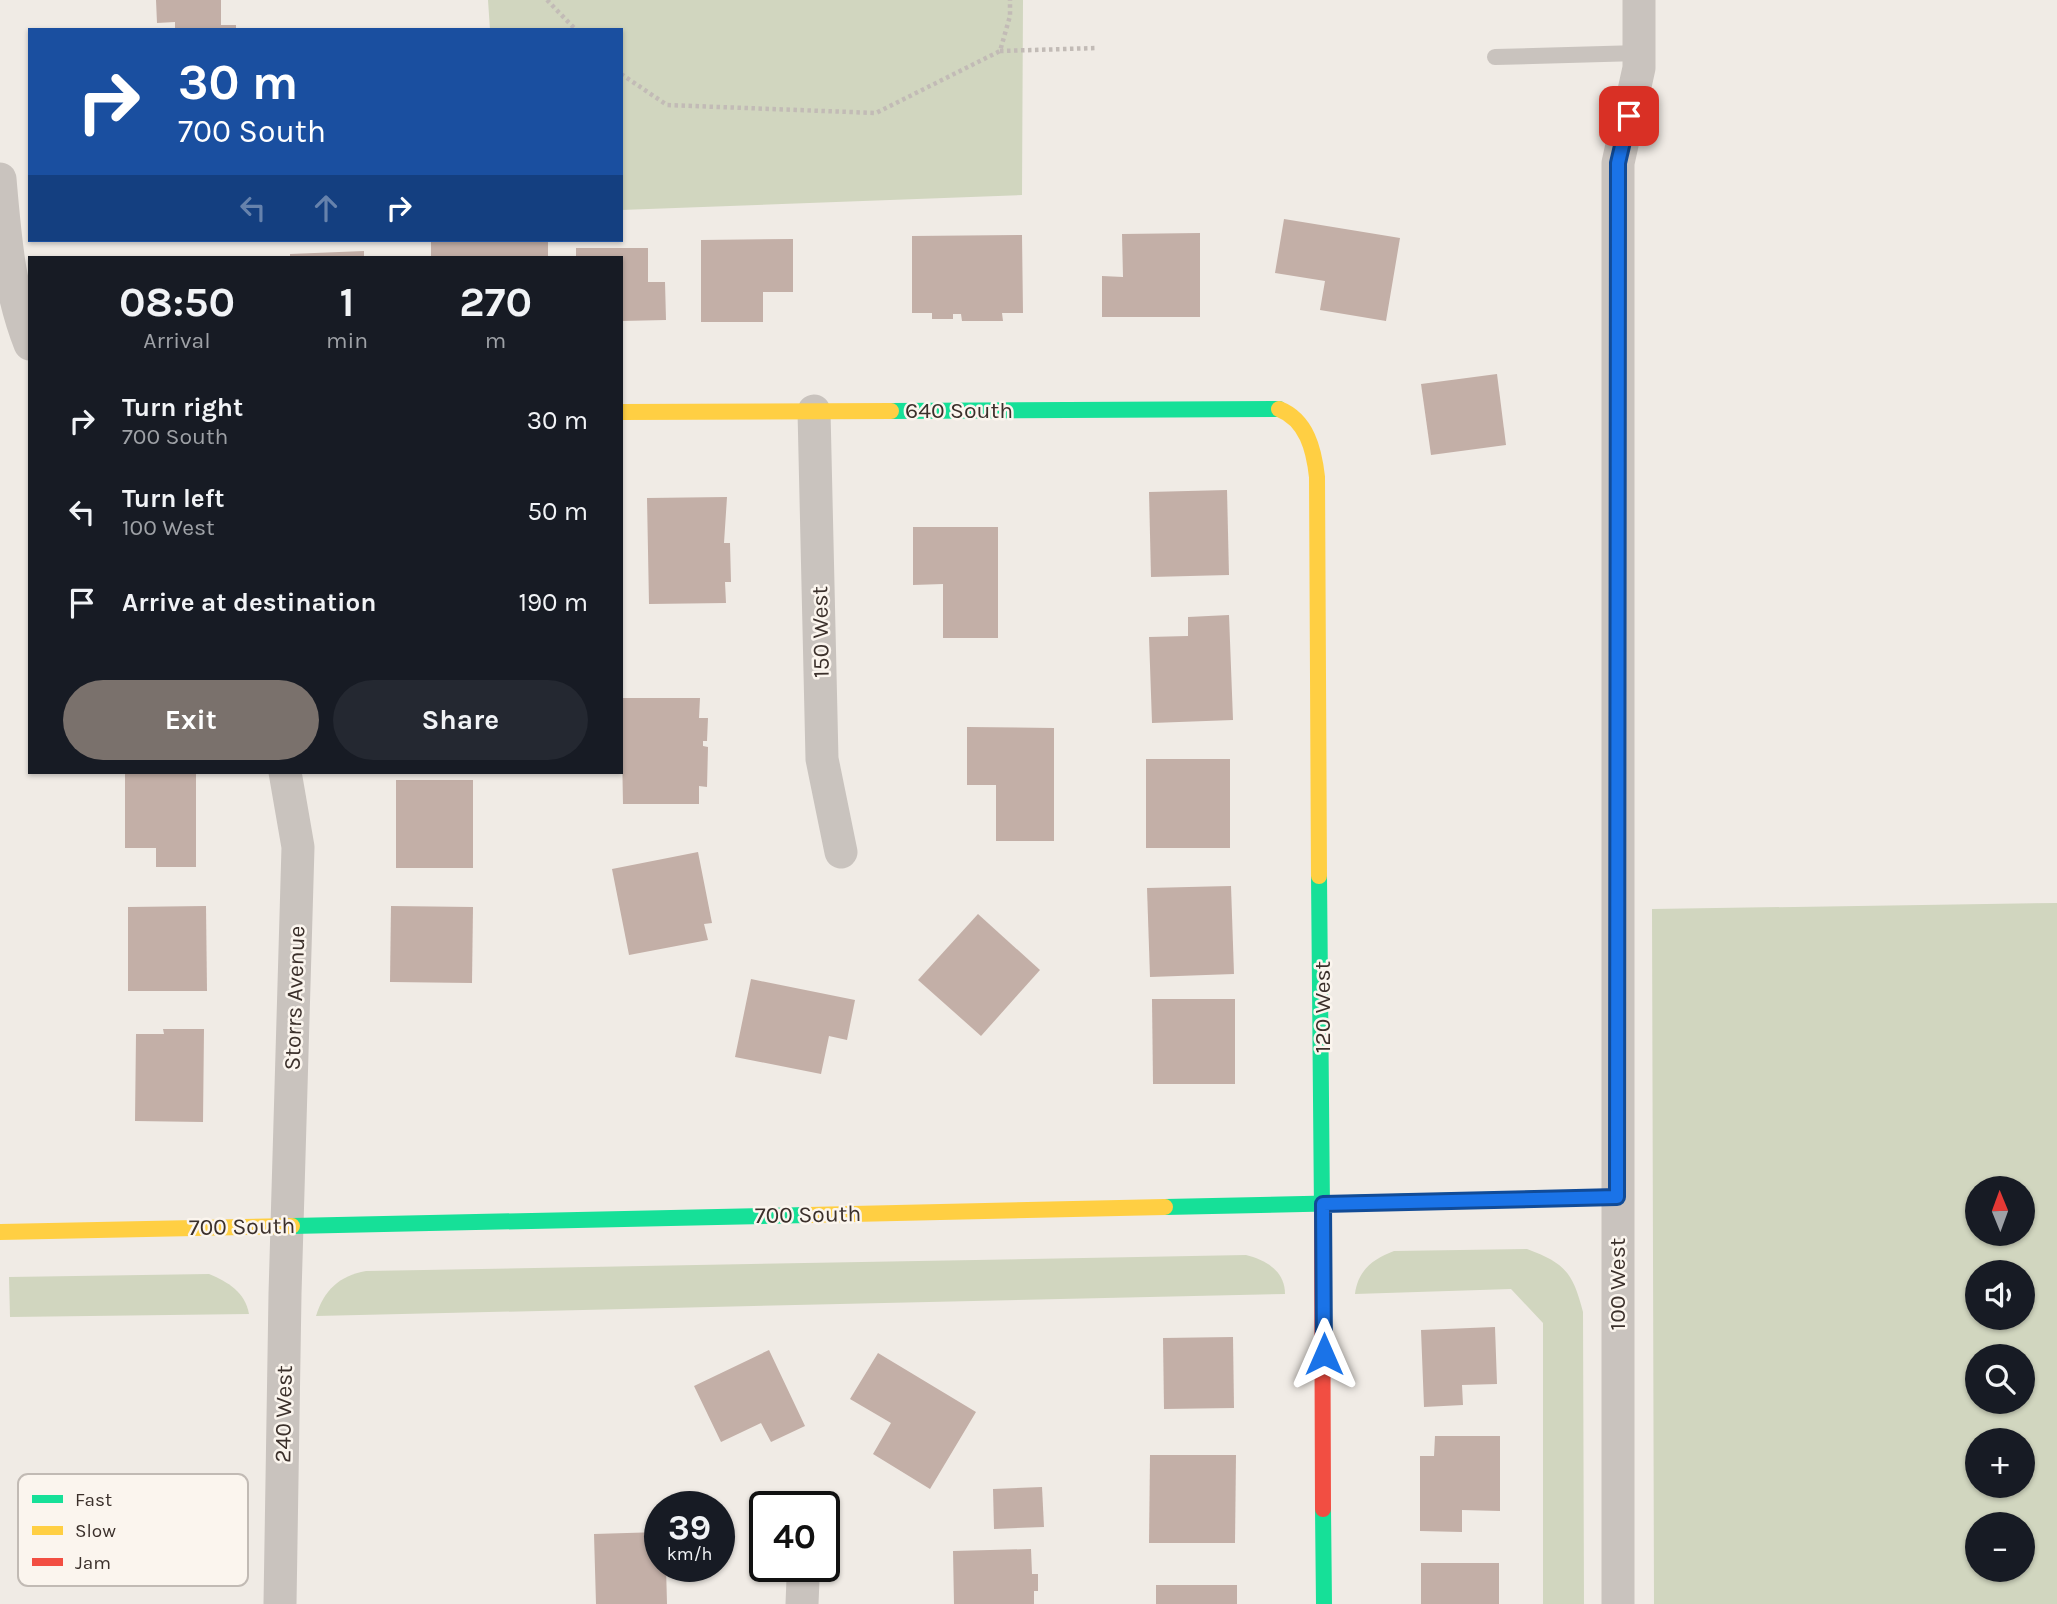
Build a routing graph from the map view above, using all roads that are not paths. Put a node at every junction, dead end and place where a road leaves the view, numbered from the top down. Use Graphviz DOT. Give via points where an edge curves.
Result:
graph roads {
  1 [pos="1639,0"];
  2 [pos="1639,53"];
  3 [pos="1495,57"];
  4 [pos="0,179"];
  5 [pos="28,339"];
  6 [pos="814,411"];
  7 [pos="623,412"];
  8 [pos="1294,417"];
  9 [pos="285,774"];
  10 [pos="841,852"];
  11 [pos="1617,1197"];
  12 [pos="1323,1204"];
  13 [pos="288,1225"];
  14 [pos="0,1232"];
  15 [pos="280,1604"];
  16 [pos="1324,1604"];
  17 [pos="1618,1604"];
  1 -- 2 [label="street, 100 West"];
  2 -- 3 [label="lane"];
  2 -- 11 [label="street, 100 West" via="1618,163"];
  4 -- 5 [label="street" via="7,261"];
  6 -- 7 [label="street, 640 South"];
  6 -- 8 [label="street, 640 South" via="1250,408 1281,409"];
  6 -- 10 [label="street, 150 West" via="822,759"];
  8 -- 12 [label="street, 120 West" via="1314,446 1317,477"];
  9 -- 13 [label="street, Storrs Avenue" via="298,847"];
  11 -- 12 [label="street, 700 South"];
  11 -- 17 [label="street, 100 West"];
  12 -- 13 [label="street, 700 South"];
  12 -- 16 [label="street, 120 West"];
  13 -- 14 [label="street, 700 South"];
  13 -- 15 [label="street, 240 West"];
}
